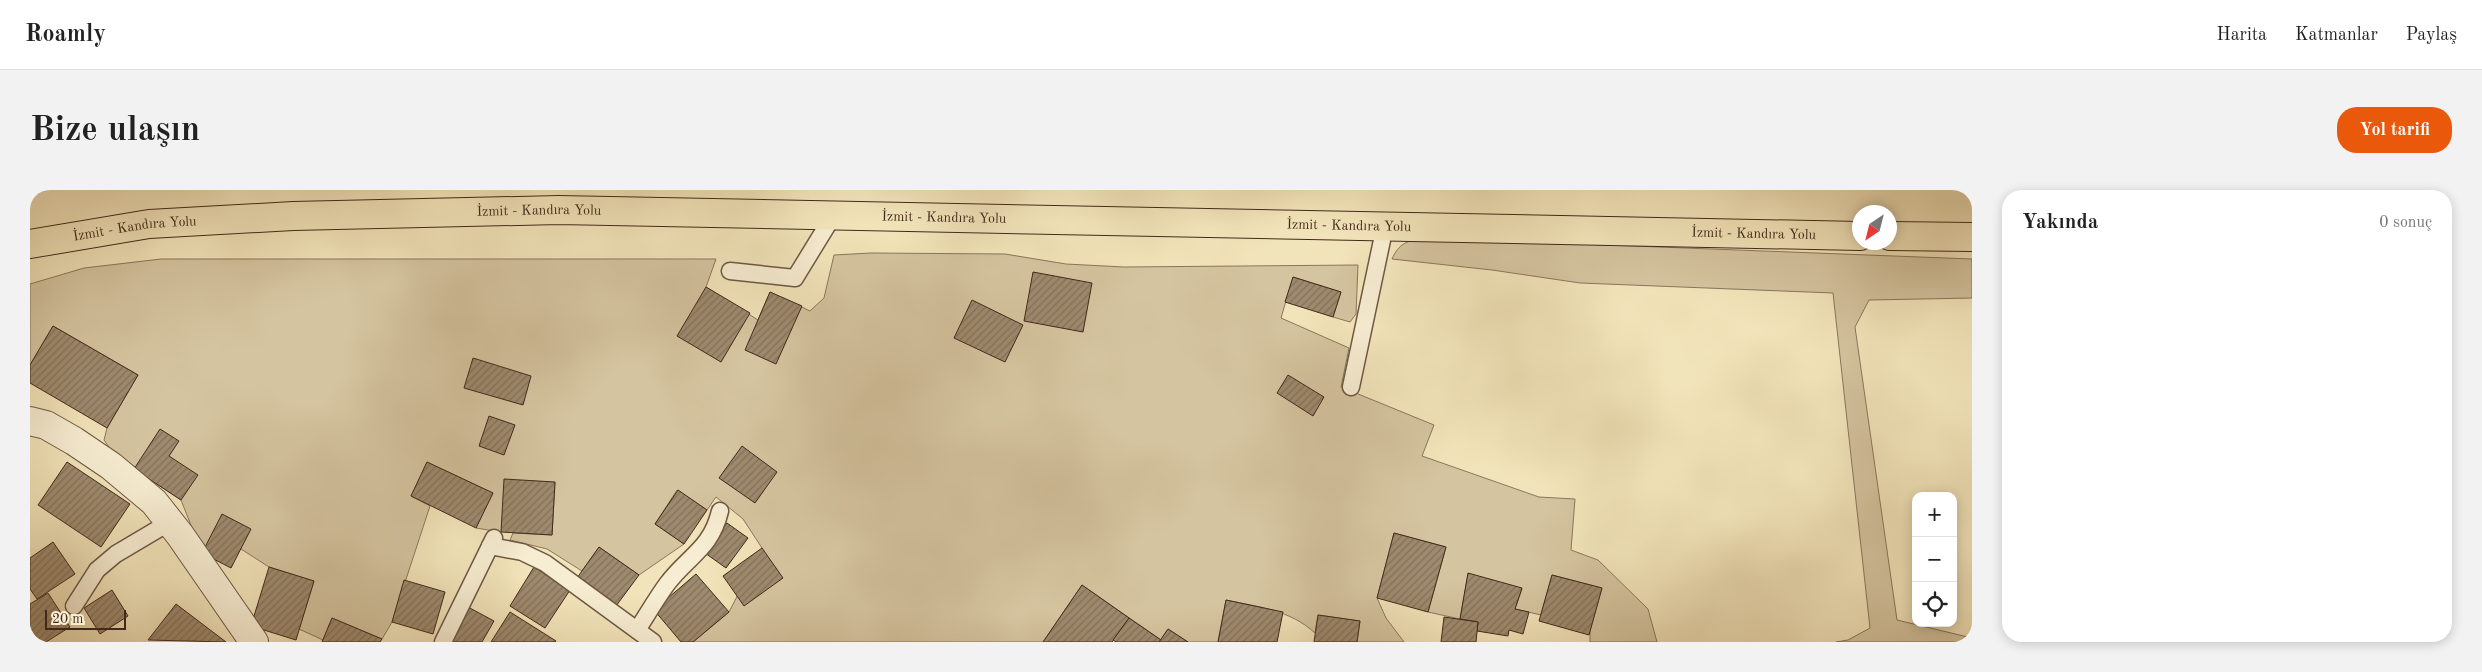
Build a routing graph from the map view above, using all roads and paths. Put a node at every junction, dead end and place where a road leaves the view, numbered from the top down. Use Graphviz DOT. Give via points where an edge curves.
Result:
graph roads {
  1 [pos="833,216"];
  2 [pos="1385,226"];
  3 [pos="1852,236"];
  4 [pos="1897,236"];
  5 [pos="1972,237"];
  6 [pos="30,244"];
  7 [pos="730,272"];
  8 [pos="1351,386"];
  9 [pos="30,421"];
  10 [pos="720,511"];
  11 [pos="170,522"];
  12 [pos="74,606"];
  13 [pos="637,630"];
  14 [pos="254,642"];
  15 [pos="443,642"];
  16 [pos="653,642"];
  1 -- 2 [label="highway, İzmit - Kandıra Yolu"];
  1 -- 6 [label="highway, İzmit - Kandıra Yolu" via="560,210 293,216 149,224"];
  1 -- 7 [label="lane" via="796,278"];
  2 -- 3 [label="highway, İzmit - Kandıra Yolu"];
  2 -- 8 [label="lane"];
  4 -- 5 [label="highway"];
  9 -- 11 [label="street" via="46,425 110,466 154,502"];
  10 -- 13 [label="lane" via="716,529 698,553 667,583"];
  11 -- 12 [label="lane" via="116,554 97,570"];
  11 -- 14 [label="street"];
  13 -- 15 [label="lane" via="545,563 492,541"];
  13 -- 16 [label="lane"];
}
